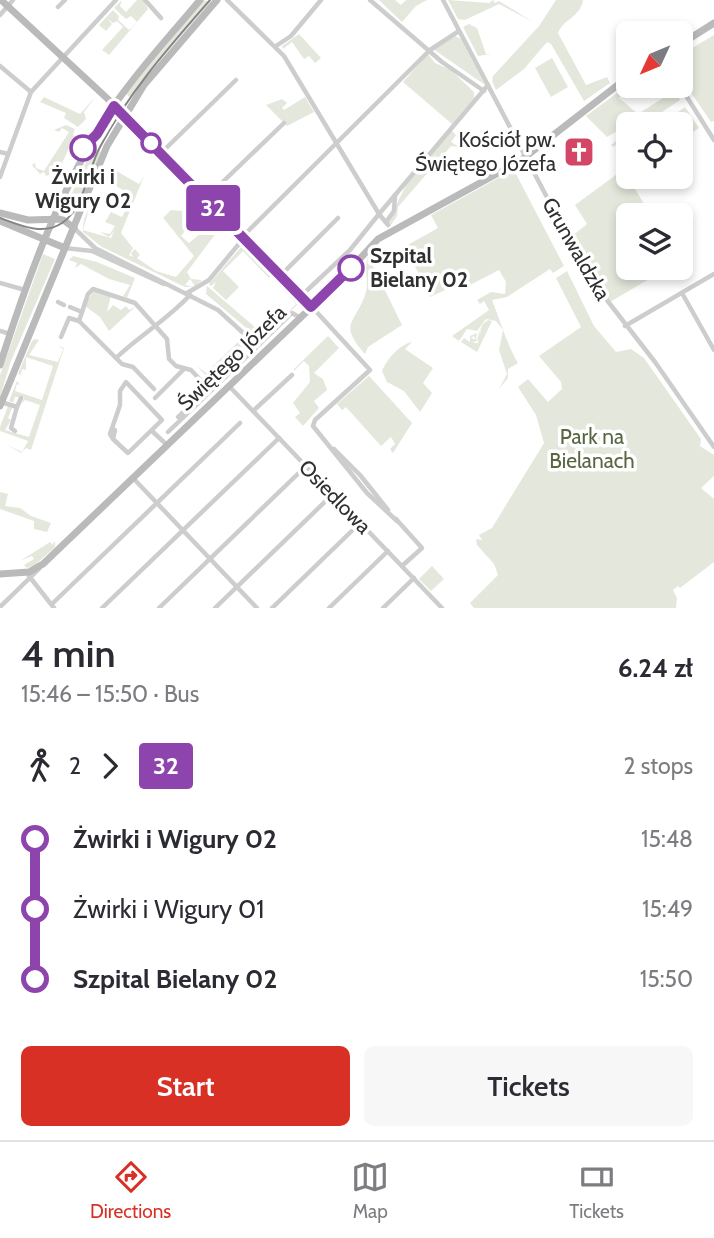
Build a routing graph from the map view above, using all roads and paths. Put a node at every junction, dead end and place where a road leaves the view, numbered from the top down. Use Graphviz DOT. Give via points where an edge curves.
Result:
graph roads {
  1 [pos="65,0"];
  2 [pos="116,0"];
  3 [pos="145,0"];
  4 [pos="201,0"];
  5 [pos="217,0"];
  6 [pos="227,0"];
  7 [pos="321,0"];
  8 [pos="370,0"];
  9 [pos="443,0"];
  10 [pos="7,2"];
  11 [pos="58,7"];
  12 [pos="0,15"];
  13 [pos="162,19"];
  14 [pos="714,23"];
  15 [pos="459,31"];
  16 [pos="693,36"];
  17 [pos="276,46"];
  18 [pos="430,50"];
  19 [pos="63,58"];
  20 [pos="0,66"];
  21 [pos="236,80"];
  22 [pos="488,85"];
  23 [pos="616,86"];
  24 [pos="484,90"];
  25 [pos="31,92"];
  26 [pos="688,98"];
  27 [pos="114,106"];
  28 [pos="124,116"];
  29 [pos="284,123"];
  30 [pos="714,140"];
  31 [pos="338,144"];
  32 [pos="0,152"];
  33 [pos="161,153"];
  34 [pos="8,154"];
  35 [pos="525,157"];
  36 [pos="0,177"];
  37 [pos="395,195"];
  38 [pos="205,199"];
  39 [pos="0,213"];
  40 [pos="379,214"];
  41 [pos="338,218"];
  42 [pos="55,219"];
  43 [pos="0,221"];
  44 [pos="74,228"];
  45 [pos="242,238"];
  46 [pos="46,240"];
  47 [pos="65,248"];
  48 [pos="714,274"];
  49 [pos="279,276"];
  50 [pos="0,283"];
  51 [pos="169,285"];
  52 [pos="198,289"];
  53 [pos="26,290"];
  54 [pos="682,293"];
  55 [pos="188,294"];
  56 [pos="299,297"];
  57 [pos="198,300"];
  58 [pos="311,307"];
  59 [pos="82,312"];
  60 [pos="299,317"];
  61 [pos="69,318"];
  62 [pos="79,321"];
  63 [pos="156,326"];
  64 [pos="625,326"];
  65 [pos="0,331"];
  66 [pos="10,334"];
  67 [pos="61,337"];
  68 [pos="267,337"];
  69 [pos="714,349"];
  70 [pos="116,358"];
  71 [pos="0,365"];
  72 [pos="185,369"];
  73 [pos="292,375"];
  74 [pos="229,386"];
  75 [pos="154,389"];
  76 [pos="21,398"];
  77 [pos="155,398"];
  78 [pos="1,404"];
  79 [pos="19,409"];
  80 [pos="253,411"];
  81 [pos="178,417"];
  82 [pos="240,423"];
  83 [pos="115,430"];
  84 [pos="152,430"];
  85 [pos="15,431"];
  86 [pos="168,432"];
  87 [pos="279,438"];
  88 [pos="113,439"];
  89 [pos="167,445"];
  90 [pos="714,447"];
  91 [pos="306,466"];
  92 [pos="133,478"];
  93 [pos="333,495"];
  94 [pos="157,503"];
  95 [pos="360,523"];
  96 [pos="183,531"];
  97 [pos="388,551"];
  98 [pos="210,559"];
  99 [pos="402,566"];
  100 [pos="0,574"];
  101 [pos="28,575"];
  102 [pos="414,578"];
  103 [pos="237,587"];
  104 [pos="53,606"];
  105 [pos="0,607"];
  106 [pos="440,607"];
  107 [pos="102,608"];
  108 [pos="159,608"];
  109 [pos="215,608"];
  110 [pos="257,608"];
  111 [pos="272,608"];
  112 [pos="329,608"];
  113 [pos="383,608"];
  1 -- 11 [label="street"];
  2 -- 19 [label="street"];
  3 -- 13 [label="street"];
  4 -- 27 [label="street"];
  5 -- 28 [label="street" via="158,67"];
  6 -- 17 [label="street"];
  7 -- 17 [label="street" via="291,36"];
  8 -- 18 [label="street"];
  9 -- 15 [label="street, Grunwaldzka"];
  10 -- 12 [label="street"];
  10 -- 19 [label="street"];
  14 -- 16 [label="street"];
  15 -- 18 [label="street"];
  15 -- 22 [label="street, Grunwaldzka"];
  17 -- 31 [label="street"];
  18 -- 24 [label="street"];
  18 -- 31 [label="street"];
  19 -- 25 [label="street"];
  19 -- 27 [label="street"];
  20 -- 25 [label="street"];
  21 -- 33 [label="street"];
  22 -- 24 [label="street"];
  22 -- 35 [label="street, Grunwaldzka"];
  23 -- 35 [label="street, Świętego Józefa"];
  24 -- 37 [label="street"];
  25 -- 34 [label="street"];
  26 -- 30 [label="street"];
  27 -- 28 [label="street"];
  27 -- 42 [label="street"];
  28 -- 33 [label="street"];
  28 -- 44 [label="street" via="97,166"];
  29 -- 38 [label="street"];
  31 -- 40 [label="street"];
  31 -- 45 [label="street"];
  32 -- 34 [label="street"];
  33 -- 38 [label="street"];
  34 -- 36 [label="street"];
  35 -- 58 [label="street, Świętego Józefa" via="378,239"];
  35 -- 64 [label="street, Grunwaldzka" via="578,259"];
  37 -- 40 [label="street"];
  37 -- 40 [label="street" via="387,224"];
  38 -- 45 [label="street"];
  39 -- 42 [label="street" via="28,220"];
  40 -- 56 [label="street" via="350,250"];
  41 -- 49 [label="street"];
  42 -- 44 [label="street" via="66,220"];
  42 -- 46 [label="street"];
  43 -- 46 [label="street"];
  44 -- 47 [label="street"];
  44 -- 51 [label="street" via="95,248"];
  45 -- 49 [label="street"];
  45 -- 52 [label="street"];
  46 -- 47 [label="street"];
  46 -- 53 [label="street"];
  47 -- 51 [label="street" via="92,251"];
  47 -- 78 [label="street"];
  48 -- 54 [label="street"];
  49 -- 56 [label="street"];
  50 -- 53 [label="street"];
  51 -- 55 [label="street"];
  52 -- 55 [label="street"];
  52 -- 57 [label="street"];
  53 -- 66 [label="street"];
  54 -- 64 [label="street"];
  54 -- 69 [label="street"];
  55 -- 57 [label="street"];
  55 -- 63 [label="street"];
  56 -- 58 [label="street"];
  57 -- 68 [label="street" via="250,338"];
  58 -- 60 [label="street, Świętego Józefa"];
  58 -- 99 [label="street" via="370,370 313,423 422,548"];
  59 -- 61 [label="street" via="71,308"];
  59 -- 62 [label="street"];
  59 -- 63 [label="street" via="89,292 97,289 133,302"];
  60 -- 68 [label="street" via="292,313"];
  60 -- 74 [label="street, Świętego Józefa"];
  61 -- 62 [label="street"];
  61 -- 67 [label="street"];
  62 -- 70 [label="street"];
  63 -- 70 [label="street"];
  63 -- 72 [label="street" via="167,339 169,359"];
  64 -- 90 [label="street, Grunwaldzka"];
  65 -- 66 [label="street"];
  66 -- 71 [label="street"];
  68 -- 86 [label="street"];
  70 -- 75 [label="street" via="124,367 133,367"];
  72 -- 77 [label="street"];
  72 -- 81 [label="street" via="208,388"];
  73 -- 80 [label="street"];
  74 -- 80 [label="street, Osiedlowa"];
  74 -- 89 [label="street, Świętego Józefa"];
  76 -- 79 [label="street"];
  78 -- 79 [label="street"];
  79 -- 85 [label="street" via="11,428"];
  80 -- 87 [label="street, Osiedlowa"];
  82 -- 94 [label="street"];
  83 -- 88 [label="street"];
  84 -- 88 [label="street" via="128,453"];
  84 -- 88 [label="street" via="162,418 125,382 110,434"];
  84 -- 89 [label="street"];
  87 -- 91 [label="street, Osiedlowa"];
  87 -- 96 [label="street"];
  89 -- 92 [label="street, Świętego Józefa"];
  91 -- 93 [label="street, Osiedlowa"];
  91 -- 98 [label="street"];
  92 -- 94 [label="street"];
  92 -- 101 [label="street, Świętego Józefa"];
  93 -- 95 [label="street, Osiedlowa"];
  93 -- 103 [label="street"];
  94 -- 96 [label="street"];
  94 -- 104 [label="street"];
  95 -- 97 [label="street, Osiedlowa"];
  95 -- 111 [label="street"];
  96 -- 98 [label="street"];
  96 -- 107 [label="street"];
  97 -- 99 [label="street, Osiedlowa"];
  97 -- 112 [label="street"];
  98 -- 103 [label="street"];
  98 -- 108 [label="street"];
  99 -- 102 [label="street, Osiedlowa"];
  100 -- 101 [label="street, Świętego Józefa"];
  101 -- 104 [label="street"];
  101 -- 105 [label="street, Świętego Józefa"];
  102 -- 106 [label="street, Osiedlowa"];
  102 -- 113 [label="street"];
  103 -- 109 [label="street"];
  103 -- 110 [label="street"];
}
